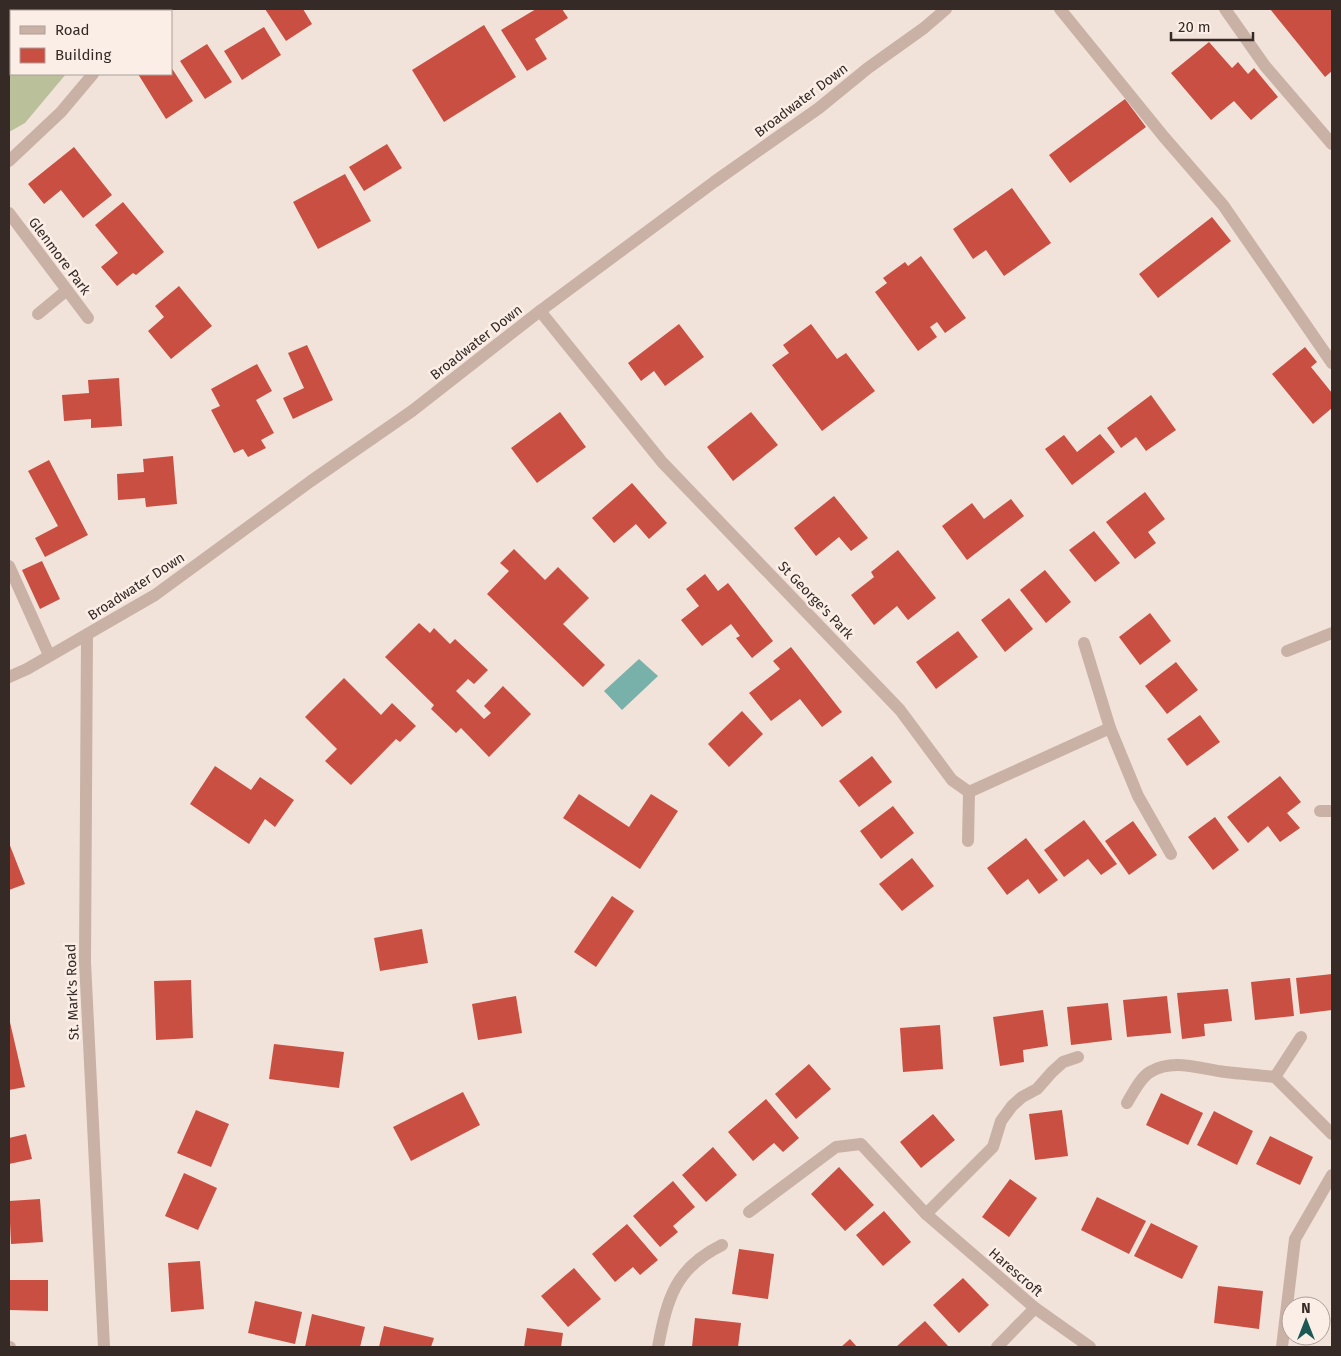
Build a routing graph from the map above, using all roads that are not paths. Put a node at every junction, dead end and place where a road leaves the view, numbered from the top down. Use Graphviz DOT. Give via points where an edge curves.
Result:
graph roads {
  1 [pos="946,9"];
  2 [pos="1060,9"];
  3 [pos="1225,9"];
  4 [pos="92,75"];
  5 [pos="1332,144"];
  6 [pos="9,161"];
  7 [pos="9,213"];
  8 [pos="67,290"];
  9 [pos="540,311"];
  10 [pos="38,314"];
  11 [pos="88,318"];
  12 [pos="1332,363"];
  13 [pos="9,566"];
  14 [pos="1332,634"];
  15 [pos="87,636"];
  16 [pos="1084,643"];
  17 [pos="1287,651"];
  18 [pos="50,655"];
  19 [pos="9,677"];
  20 [pos="1110,728"];
  21 [pos="969,792"];
  22 [pos="968,841"];
  23 [pos="1171,854"];
  24 [pos="1301,1037"];
  25 [pos="1078,1057"];
  26 [pos="1275,1077"];
  27 [pos="1128,1103"];
  28 [pos="1332,1134"];
  29 [pos="1332,1175"];
  30 [pos="749,1212"];
  31 [pos="926,1214"];
  32 [pos="722,1245"];
  33 [pos="1035,1308"];
  34 [pos="104,1347"];
  35 [pos="658,1347"];
  36 [pos="997,1347"];
  37 [pos="1090,1347"];
  38 [pos="1282,1347"];
  1 -- 9 [label="street, Broadwater Down" via="819,108"];
  2 -- 12 [label="street" via="1223,205"];
  3 -- 5 [label="street" via="1265,66"];
  4 -- 6 [label="street" via="61,112"];
  7 -- 8 [label="street, Glenmore Park"];
  8 -- 10 [label="street"];
  8 -- 11 [label="street, Glenmore Park"];
  9 -- 15 [label="street, Broadwater Down" via="412,411 155,595"];
  9 -- 21 [label="street, St George's Park" via="662,462 900,710 952,780"];
  13 -- 18 [label="street"];
  14 -- 17 [label="street"];
  15 -- 18 [label="street, Broadwater Down"];
  15 -- 34 [label="street, St. Mark's Road" via="85,962"];
  16 -- 20 [label="street"];
  18 -- 19 [label="street, Broadwater Down"];
  20 -- 21 [label="street"];
  20 -- 23 [label="street" via="1138,796"];
  21 -- 22 [label="street"];
  24 -- 26 [label="street"];
  25 -- 31 [label="street" via="1063,1062 1036,1089 1012,1106 1001,1121 993,1146"];
  26 -- 27 [label="street" via="1186,1065 1164,1066 1148,1073"];
  26 -- 28 [label="street"];
  29 -- 38 [label="street" via="1296,1239"];
  30 -- 31 [label="street, Harescroft" via="836,1147 861,1144"];
  31 -- 33 [label="street, Harescroft"];
  32 -- 35 [label="street" via="690,1265 669,1300"];
  33 -- 36 [label="street"];
  33 -- 37 [label="street, Harescroft"];
}
